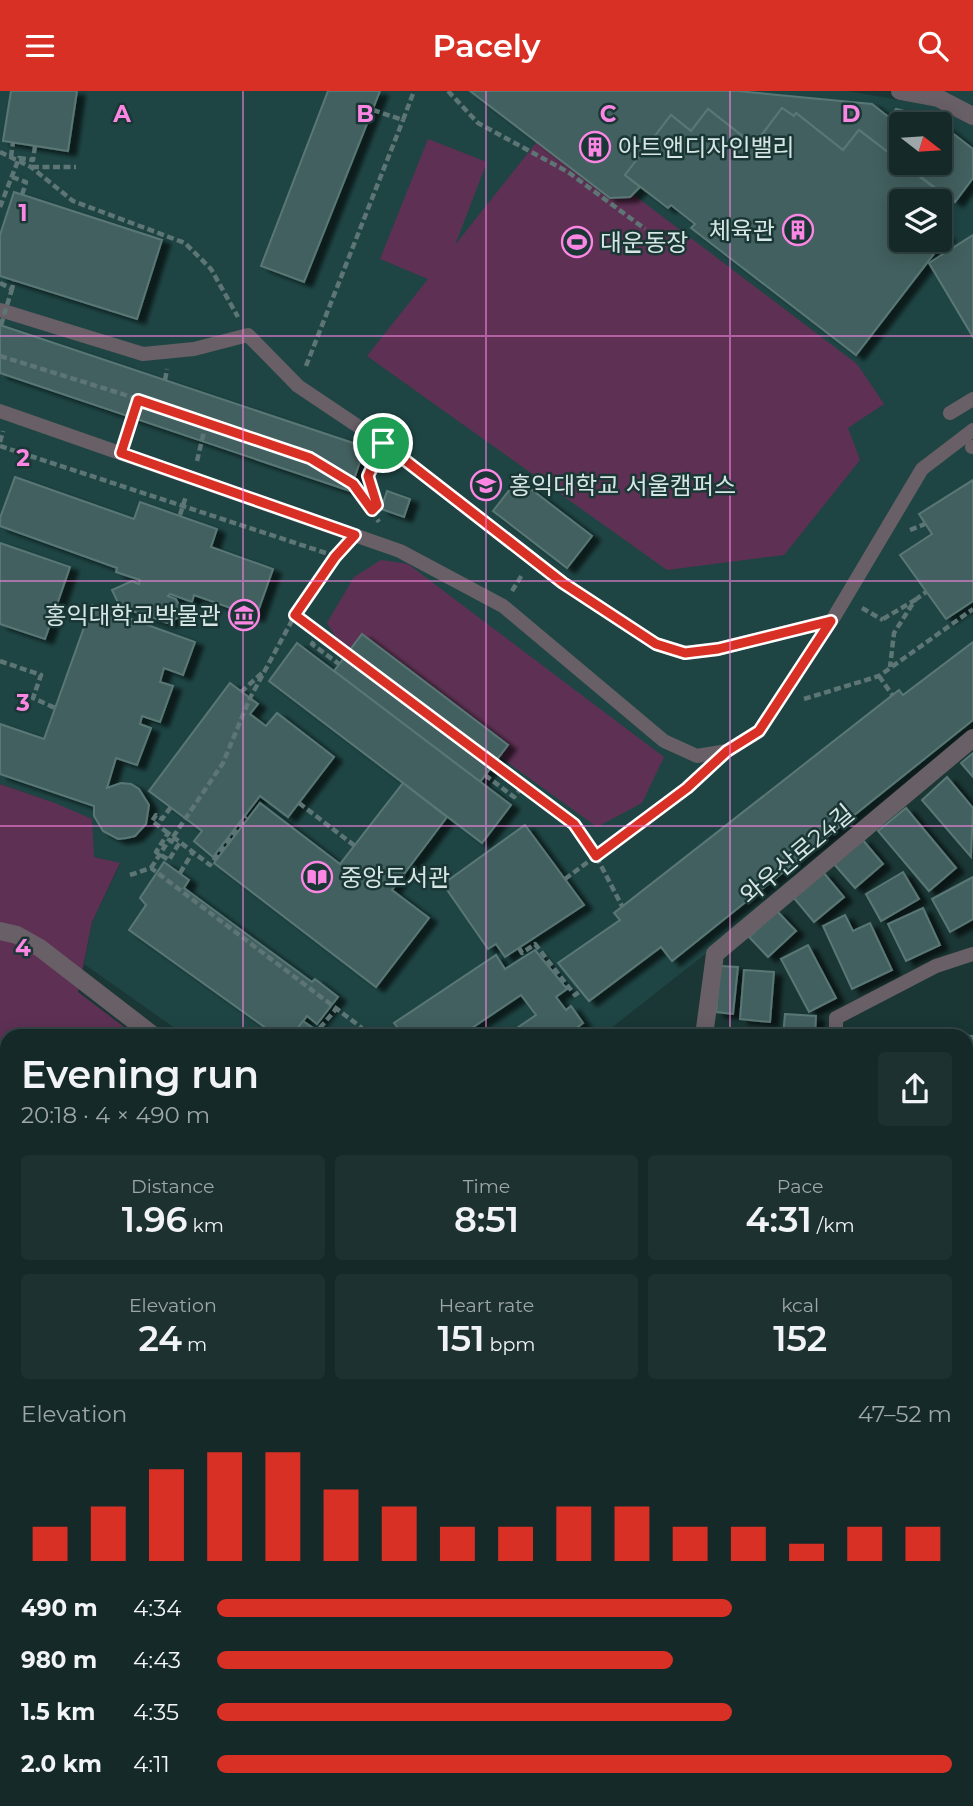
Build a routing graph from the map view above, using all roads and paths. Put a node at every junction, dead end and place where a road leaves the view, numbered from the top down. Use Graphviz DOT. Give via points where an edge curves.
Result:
graph roads {
  1 [pos="414,91"];
  2 [pos="448,91"];
  3 [pos="900,91"];
  4 [pos="935,95"];
  5 [pos="373,110"];
  6 [pos="973,116"];
  7 [pos="403,120"];
  8 [pos="13,142"];
  9 [pos="35,146"];
  10 [pos="0,152"];
  11 [pos="11,157"];
  12 [pos="31,167"];
  13 [pos="76,167"];
  14 [pos="12,177"];
  15 [pos="22,195"];
  16 [pos="0,207"];
  17 [pos="645,229"];
  18 [pos="14,281"];
  19 [pos="0,283"];
  20 [pos="12,289"];
  21 [pos="1,318"];
  22 [pos="248,335"];
  23 [pos="0,356"];
  24 [pos="298,386"];
  25 [pos="973,399"];
  26 [pos="138,400"];
  27 [pos="0,411"];
  28 [pos="950,413"];
  29 [pos="973,431"];
  30 [pos="383,443"];
  31 [pos="0,446"];
  32 [pos="121,453"];
  33 [pos="372,510"];
  34 [pos="925,524"];
  35 [pos="902,533"];
  36 [pos="355,535"];
  37 [pos="400,551"];
  38 [pos="335,557"];
  39 [pos="532,559"];
  40 [pos="926,592"];
  41 [pos="915,600"];
  42 [pos="503,605"];
  43 [pos="860,607"];
  44 [pos="973,609"];
  45 [pos="295,615"];
  46 [pos="831,621"];
  47 [pos="320,633"];
  48 [pos="0,661"];
  49 [pos="340,664"];
  50 [pos="890,668"];
  51 [pos="265,670"];
  52 [pos="878,676"];
  53 [pos="242,692"];
  54 [pos="893,696"];
  55 [pos="55,708"];
  56 [pos="773,709"];
  57 [pos="973,739"];
  58 [pos="727,751"];
  59 [pos="485,775"];
  60 [pos="523,786"];
  61 [pos="299,803"];
  62 [pos="171,807"];
  63 [pos="246,816"];
  64 [pos="170,835"];
  65 [pos="355,846"];
  66 [pos="193,852"];
  67 [pos="596,856"];
  68 [pos="151,868"];
  69 [pos="180,873"];
  70 [pos="130,875"];
  71 [pos="565,879"];
  72 [pos="622,906"];
  73 [pos="0,931"];
  74 [pos="519,949"];
  75 [pos="973,954"];
  76 [pos="580,991"];
  77 [pos="337,1008"];
  78 [pos="362,1028"];
  79 [pos="144,1029"];
  80 [pos="319,1029"];
  81 [pos="705,1029"];
  82 [pos="836,1029"];
  1 -- 7 [label="path"];
  2 -- 17 [label="path" via="478,123 568,172"];
  3 -- 4 [label="street"];
  4 -- 6 [label="street"];
  5 -- 7 [label="path"];
  7 -- 24 [label="path"];
  8 -- 11 [label="path"];
  9 -- 14 [label="path, bridge" via="33,160 19,158"];
  10 -- 11 [label="path"];
  11 -- 12 [label="path"];
  12 -- 13 [label="path"];
  12 -- 22 [label="path" via="73,201 185,243 211,269"];
  14 -- 15 [label="path" via="26,182"];
  14 -- 16 [label="path, bridge"];
  18 -- 20 [label="path, bridge"];
  19 -- 20 [label="path"];
  20 -- 21 [label="path, bridge"];
  21 -- 22 [label="lane" via="144,354 194,349"];
  22 -- 24 [label="lane"];
  23 -- 26 [label="path"];
  24 -- 30 [label="lane"];
  25 -- 28 [label="lane"];
  26 -- 32 [label="path"];
  26 -- 33 [label="path" via="310,458 353,484"];
  27 -- 32 [label="lane"];
  29 -- 46 [label="lane" via="922,469"];
  30 -- 33 [label="path" via="368,476 377,505"];
  30 -- 39 [label="lane"];
  31 -- 38 [label="path"];
  32 -- 36 [label="lane"];
  33 -- 37 [label="path"];
  34 -- 35 [label="path"];
  36 -- 37 [label="lane"];
  36 -- 38 [label="path"];
  37 -- 42 [label="lane"];
  38 -- 45 [label="path"];
  39 -- 42 [label="path"];
  39 -- 46 [label="lane" via="656,644 685,653"];
  40 -- 41 [label="path"];
  41 -- 43 [label="path" via="883,619"];
  41 -- 50 [label="path" via="894,633"];
  42 -- 58 [label="lane" via="664,741 697,756"];
  44 -- 50 [label="path"];
  45 -- 47 [label="path"];
  45 -- 51 [label="path"];
  46 -- 56 [label="lane"];
  47 -- 49 [label="path" via="312,644"];
  47 -- 60 [label="path"];
  48 -- 55 [label="path" via="41,675 33,698"];
  50 -- 52 [label="path"];
  51 -- 53 [label="path"];
  51 -- 64 [label="path" via="223,763"];
  52 -- 54 [label="path"];
  52 -- 56 [label="path"];
  56 -- 58 [label="lane" via="759,731"];
  57 -- 81 [label="street, 와우산로24길" via="715,954"];
  58 -- 67 [label="path" via="687,788"];
  59 -- 60 [label="path" via="514,797"];
  60 -- 67 [label="path" via="574,824"];
  61 -- 65 [label="path"];
  62 -- 64 [label="path" via="162,819 156,815 152,821"];
  63 -- 66 [label="path" via="210,865"];
  64 -- 66 [label="path"];
  64 -- 68 [label="path" via="156,852 162,856 169,860 178,845 169,840 163,850 157,859"];
  66 -- 69 [label="path"];
  67 -- 71 [label="path"];
  67 -- 72 [label="path"];
  68 -- 70 [label="path"];
  68 -- 77 [label="path"];
  73 -- 79 [label="street" via="40,948"];
  74 -- 76 [label="path" via="522,953 535,944 575,995"];
  75 -- 82 [label="lane" via="936,966 836,1017"];
  77 -- 78 [label="path"];
  77 -- 80 [label="path"];
}
